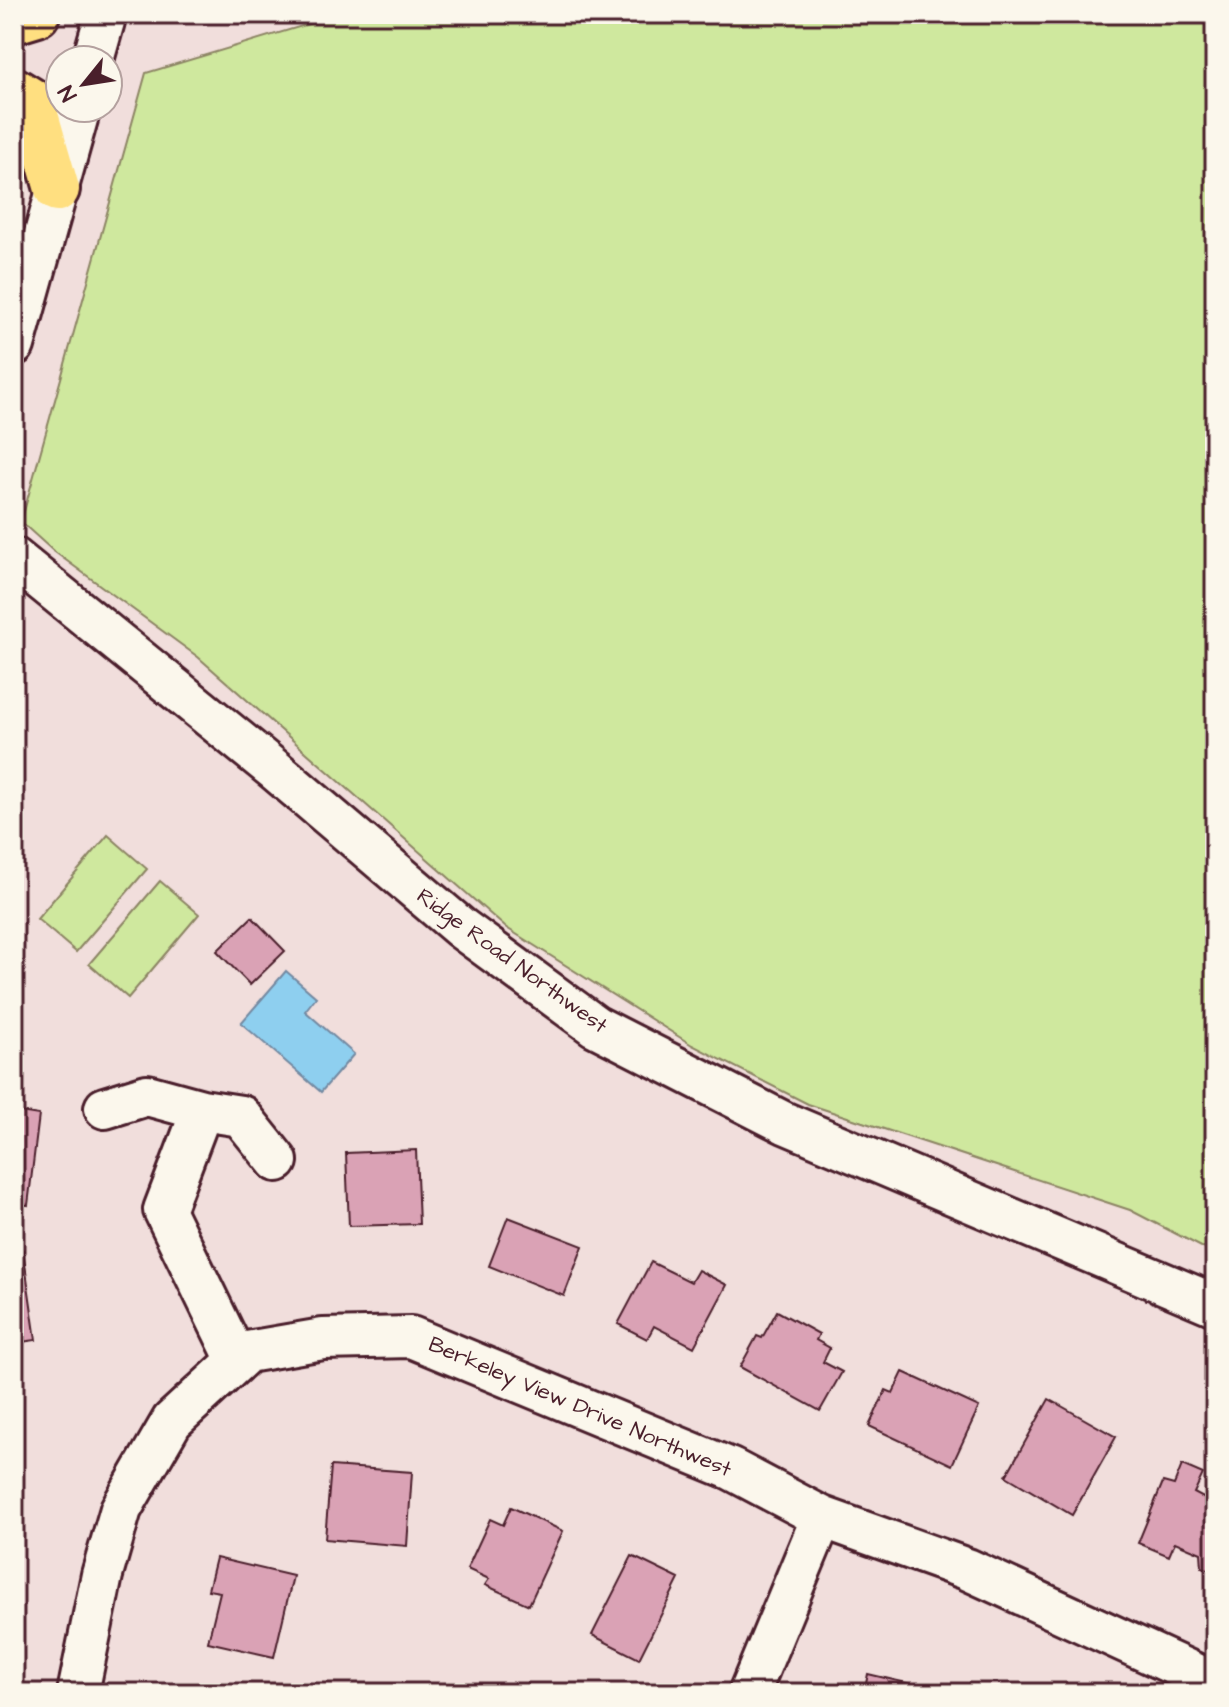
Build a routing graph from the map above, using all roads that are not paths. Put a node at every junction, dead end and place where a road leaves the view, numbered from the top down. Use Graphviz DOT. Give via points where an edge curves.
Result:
graph roads {
  1 [pos="37,14"];
  2 [pos="106,14"];
  3 [pos="14,21"];
  4 [pos="98,44"];
  5 [pos="14,90"];
  6 [pos="75,124"];
  7 [pos="57,189"];
  8 [pos="14,345"];
  9 [pos="14,558"];
  10 [pos="105,1108"];
  11 [pos="202,1110"];
  12 [pos="277,1161"];
  13 [pos="1215,1305"];
  14 [pos="237,1360"];
  15 [pos="822,1517"];
  16 [pos="1215,1683"];
  17 [pos="78,1693"];
  18 [pos="749,1693"];
  1 -- 3 [label="highway"];
  2 -- 4 [label="street"];
  5 -- 7 [label="highway" via="32,101"];
  6 -- 7 [label="street"];
  7 -- 8 [label="street"];
  9 -- 13 [label="street, Ridge Road Northwest" via="461,928 595,1026 785,1123"];
  10 -- 11 [label="street" via="147,1095"];
  11 -- 12 [label="street" via="241,1116"];
  11 -- 14 [label="street" via="164,1210"];
  14 -- 15 [label="street, Berkeley View Drive Northwest" via="247,1352 323,1339 411,1337 731,1469"];
  14 -- 17 [label="street, Berkeley View Drive Northwest" via="172,1421 121,1509"];
  15 -- 16 [label="street, Berkeley View Drive Northwest" via="967,1569"];
  15 -- 18 [label="street"];
}
